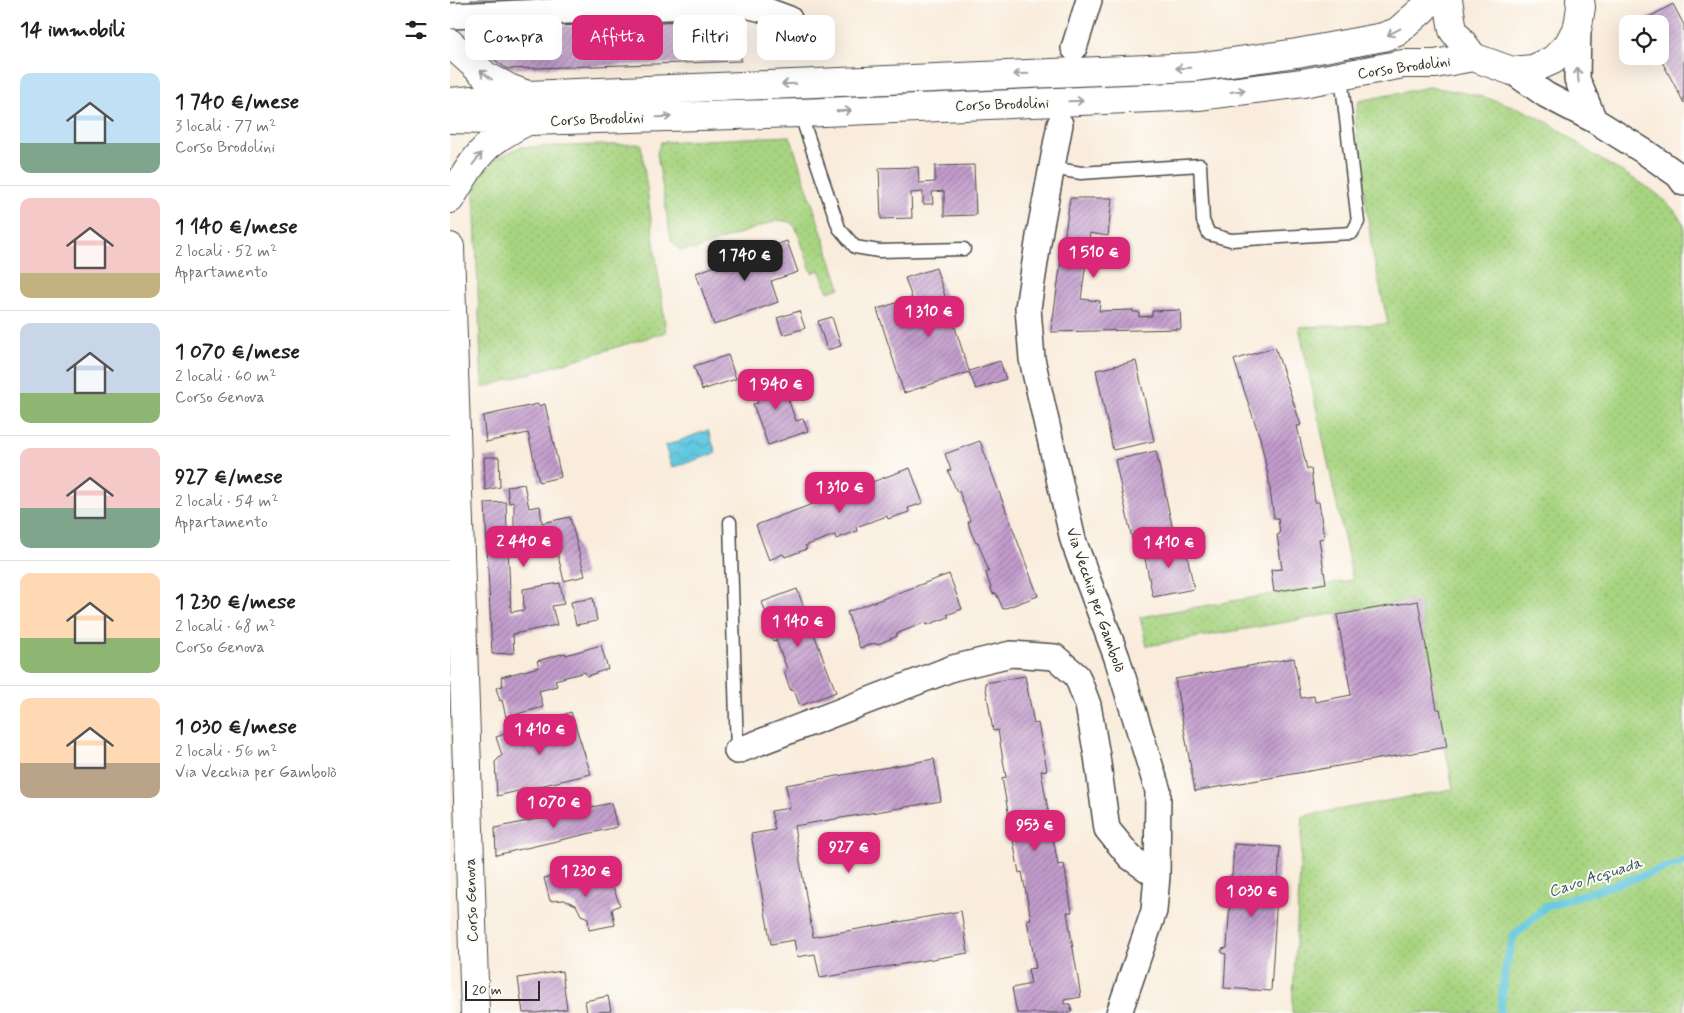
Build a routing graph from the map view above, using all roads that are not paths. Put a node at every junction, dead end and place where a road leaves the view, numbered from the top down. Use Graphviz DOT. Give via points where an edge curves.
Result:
graph roads {
  1 [pos="1089,0"];
  2 [pos="1431,0"];
  3 [pos="1448,0"];
  4 [pos="1585,8"];
  5 [pos="779,15"];
  6 [pos="450,16"];
  7 [pos="450,43"];
  8 [pos="1074,48"];
  9 [pos="1473,57"];
  10 [pos="1512,72"];
  11 [pos="1341,76"];
  12 [pos="450,102"];
  13 [pos="528,108"];
  14 [pos="800,113"];
  15 [pos="450,119"];
  16 [pos="1594,120"];
  17 [pos="1060,124"];
  18 [pos="1052,168"];
  19 [pos="1684,183"];
  20 [pos="450,199"];
  21 [pos="450,247"];
  22 [pos="964,248"];
  23 [pos="730,522"];
  24 [pos="737,751"];
  25 [pos="1157,876"];
  26 [pos="475,1013"];
  27 [pos="1119,1013"];
  1 -- 8 [label="street"];
  2 -- 13 [label="main road, Corso Brodolini, one-way" via="1397,32 1382,38 1195,67"];
  3 -- 9 [label="main road, Corso Brodolini" via="1453,30"];
  4 -- 10 [label="main road" via="1568,45 1552,60 1533,69"];
  16 -- 4 [label="street, one-way" via="1577,79"];
  5 -- 6 [label="street" via="742,4"];
  13 -- 7 [label="main road, Corso Brodolini, one-way" via="509,88 486,76"];
  9 -- 10 [label="main road, Corso Brodolini"];
  9 -- 11 [label="main road, Corso Brodolini" via="1435,64 1403,64"];
  10 -- 16 [label="street" via="1546,95"];
  14 -- 11 [label="main road, Corso Brodolini, one-way" via="1198,96"];
  11 -- 18 [label="lane" via="1358,222 1352,233 1231,240 1209,234 1203,221 1200,165 1081,173"];
  12 -- 13 [label="main road, Corso Brodolini"];
  13 -- 14 [label="main road, Corso Brodolini, one-way"];
  13 -- 15 [label="main road, Corso Brodolini"];
  20 -- 13 [label="main road, Corso Brodolini, one-way" via="490,144 510,130"];
  14 -- 22 [label="lane" via="838,228 855,247 879,251"];
  16 -- 19 [label="street" via="1678,175"];
  17 -- 18 [label="street, Via Vecchia per Gambolò"];
  18 -- 25 [label="street, Via Vecchia per Gambolò" via="1028,308 1032,359 1073,540 1117,658 1158,791"];
  21 -- 26 [label="main road, Corso Genova"];
  23 -- 24 [label="lane"];
  24 -- 25 [label="street" via="952,668 1011,654 1055,657 1077,676 1088,705 1107,828 1130,858"];
  25 -- 27 [label="street, Via Vecchia per Gambolò" via="1154,911"];
}
